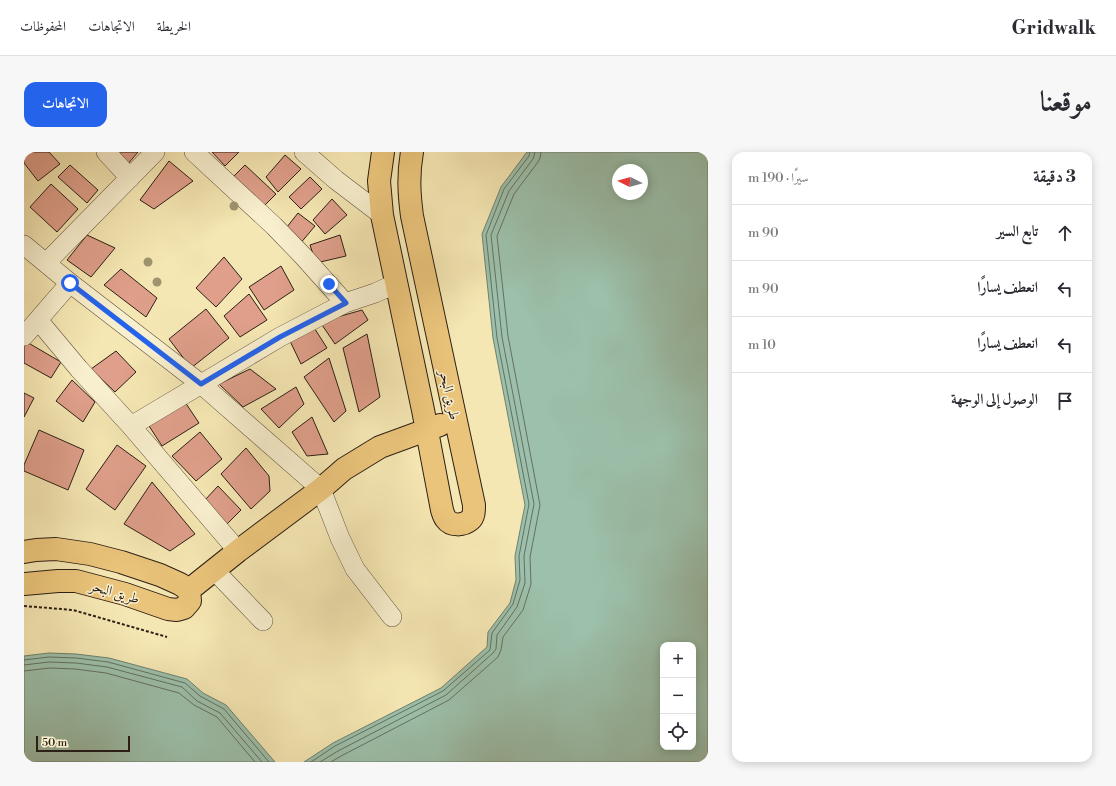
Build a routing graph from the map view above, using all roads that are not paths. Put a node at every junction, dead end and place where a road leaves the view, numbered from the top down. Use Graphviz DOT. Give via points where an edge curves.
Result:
graph roads {
  1 [pos="106,152"];
  2 [pos="155,152"];
  3 [pos="194,152"];
  4 [pos="304,152"];
  5 [pos="383,152"];
  6 [pos="412,152"];
  7 [pos="130,178"];
  8 [pos="382,215"];
  9 [pos="24,245"];
  10 [pos="46,263"];
  11 [pos="70,283"];
  12 [pos="397,283"];
  13 [pos="346,303"];
  14 [pos="38,320"];
  15 [pos="24,336"];
  16 [pos="201,384"];
  17 [pos="456,420"];
  18 [pos="131,426"];
  19 [pos="427,430"];
  20 [pos="321,489"];
  21 [pos="238,551"];
  22 [pos="24,552"];
  23 [pos="214,570"];
  24 [pos="24,584"];
  25 [pos="189,590"];
  26 [pos="392,617"];
  27 [pos="263,621"];
  1 -- 7 [label="street"];
  2 -- 7 [label="street"];
  3 -- 13 [label="street" via="274,226"];
  4 -- 8 [label="street"];
  5 -- 8 [label="highway, طريق البحر" via="378,180"];
  6 -- 17 [label="highway, طريق البحر" via="409,195 412,216"];
  7 -- 10 [label="street"];
  8 -- 12 [label="highway, طريق البحر"];
  9 -- 10 [label="street"];
  10 -- 11 [label="street"];
  11 -- 14 [label="street"];
  11 -- 16 [label="street"];
  12 -- 13 [label="street"];
  12 -- 19 [label="highway, طريق البحر"];
  13 -- 16 [label="street" via="280,337"];
  14 -- 15 [label="street"];
  14 -- 18 [label="street"];
  16 -- 18 [label="street"];
  16 -- 20 [label="street"];
  17 -- 19 [label="highway"];
  17 -- 19 [label="highway, طريق البحر" via="474,505 474,513 470,520 462,524 451,524 442,510"];
  18 -- 21 [label="street"];
  19 -- 20 [label="highway" via="380,447 344,469"];
  20 -- 21 [label="highway"];
  20 -- 26 [label="street" via="355,569"];
  21 -- 23 [label="highway"];
  22 -- 25 [label="highway, طريق البحر" via="56,549 102,557 160,575"];
  23 -- 25 [label="highway"];
  23 -- 27 [label="street"];
  24 -- 25 [label="highway, طريق البحر" via="76,581 125,594 168,610 184,608 190,601"];
}
